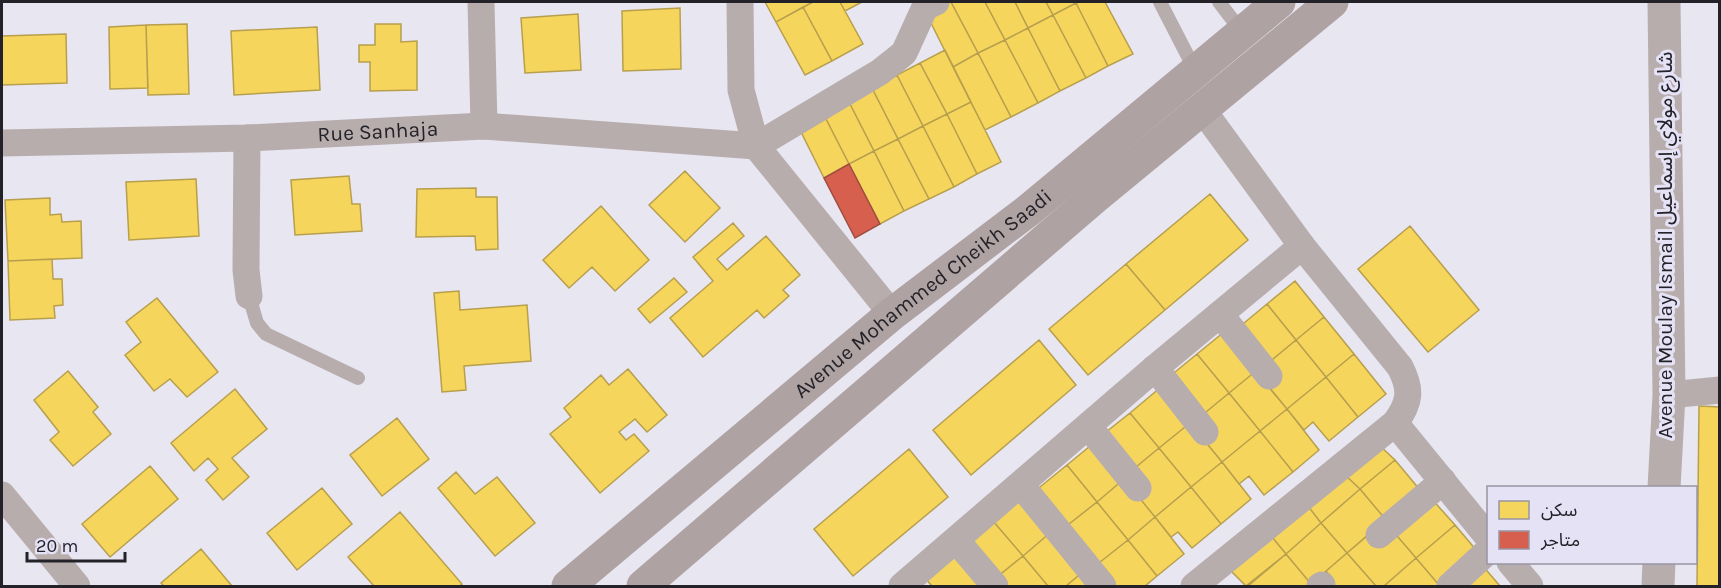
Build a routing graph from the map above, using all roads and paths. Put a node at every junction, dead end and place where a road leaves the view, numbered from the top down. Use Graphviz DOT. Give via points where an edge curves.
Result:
graph roads {
  1 [pos="480,2"];
  2 [pos="740,2"];
  3 [pos="936,2"];
  4 [pos="1160,2"];
  5 [pos="1219,2"];
  6 [pos="1279,2"];
  7 [pos="1332,2"];
  8 [pos="1664,2"];
  9 [pos="1242,32"];
  10 [pos="1196,70"];
  11 [pos="1202,109"];
  12 [pos="484,126"];
  13 [pos="247,138"];
  14 [pos="2,143"];
  15 [pos="756,146"];
  16 [pos="1302,246"];
  17 [pos="249,296"];
  18 [pos="892,314"];
  19 [pos="1220,314"];
  20 [pos="1155,368"];
  21 [pos="1269,376"];
  22 [pos="358,378"];
  23 [pos="1719,390"];
  24 [pos="1669,395"];
  25 [pos="1395,423"];
  26 [pos="1088,426"];
  27 [pos="1205,432"];
  28 [pos="1443,481"];
  29 [pos="1020,485"];
  30 [pos="1664,486"];
  31 [pos="1138,488"];
  32 [pos="2,495"];
  33 [pos="1379,535"];
  34 [pos="1487,536"];
  35 [pos="956,540"];
  36 [pos="1487,552"];
  37 [pos="1512,564"];
  38 [pos="1659,564"];
  39 [pos="1212,581"];
  40 [pos="77,586"];
  41 [pos="568,586"];
  42 [pos="643,586"];
  43 [pos="902,586"];
  44 [pos="995,586"];
  45 [pos="1103,586"];
  46 [pos="1450,586"];
  47 [pos="1530,586"];
  48 [pos="1658,586"];
  1 -- 12 [label="street"];
  2 -- 15 [label="street" via="741,90"];
  3 -- 15 [label="street" via="925,7 904,53 880,72"];
  4 -- 10 [label="lane"];
  5 -- 9 [label="lane"];
  6 -- 9 [label="main road, Avenue Mohammed Cheikh Saadi"];
  7 -- 11 [label="main road, Avenue Mohammed Cheikh Saadi"];
  8 -- 24 [label="street, Avenue Moulay Ismail شارع مولاي إسماعيل"];
  9 -- 10 [label="main road, Avenue Mohammed Cheikh Saadi"];
  10 -- 18 [label="main road, Avenue Mohammed Cheikh Saadi" via="1030,209"];
  11 -- 16 [label="street"];
  11 -- 42 [label="main road, Avenue Mohammed Cheikh Saadi"];
  12 -- 13 [label="street, Rue Sanhaja"];
  12 -- 15 [label="street, Rue Sanhaja"];
  13 -- 14 [label="street, Rue Sanhaja"];
  13 -- 17 [label="street"];
  15 -- 18 [label="street"];
  16 -- 19 [label="street"];
  16 -- 25 [label="street" via="1400,367 1408,394 1404,411"];
  17 -- 22 [label="lane" via="257,323 266,334"];
  18 -- 41 [label="main road, Avenue Mohammed Cheikh Saadi"];
  19 -- 20 [label="street"];
  19 -- 21 [label="street"];
  20 -- 26 [label="street"];
  20 -- 27 [label="street"];
  23 -- 24 [label="street"];
  24 -- 30 [label="street, Avenue Moulay Ismail شارع مولاي إسماعيل"];
  25 -- 28 [label="street"];
  25 -- 39 [label="street"];
  26 -- 29 [label="street"];
  26 -- 31 [label="street"];
  28 -- 33 [label="street"];
  28 -- 34 [label="street"];
  29 -- 35 [label="street"];
  29 -- 45 [label="street"];
  32 -- 40 [label="street"];
  35 -- 43 [label="street"];
  35 -- 44 [label="street"];
  36 -- 46 [label="street"];
  37 -- 47 [label="street"];
  38 -- 48 [label="street"];
}
